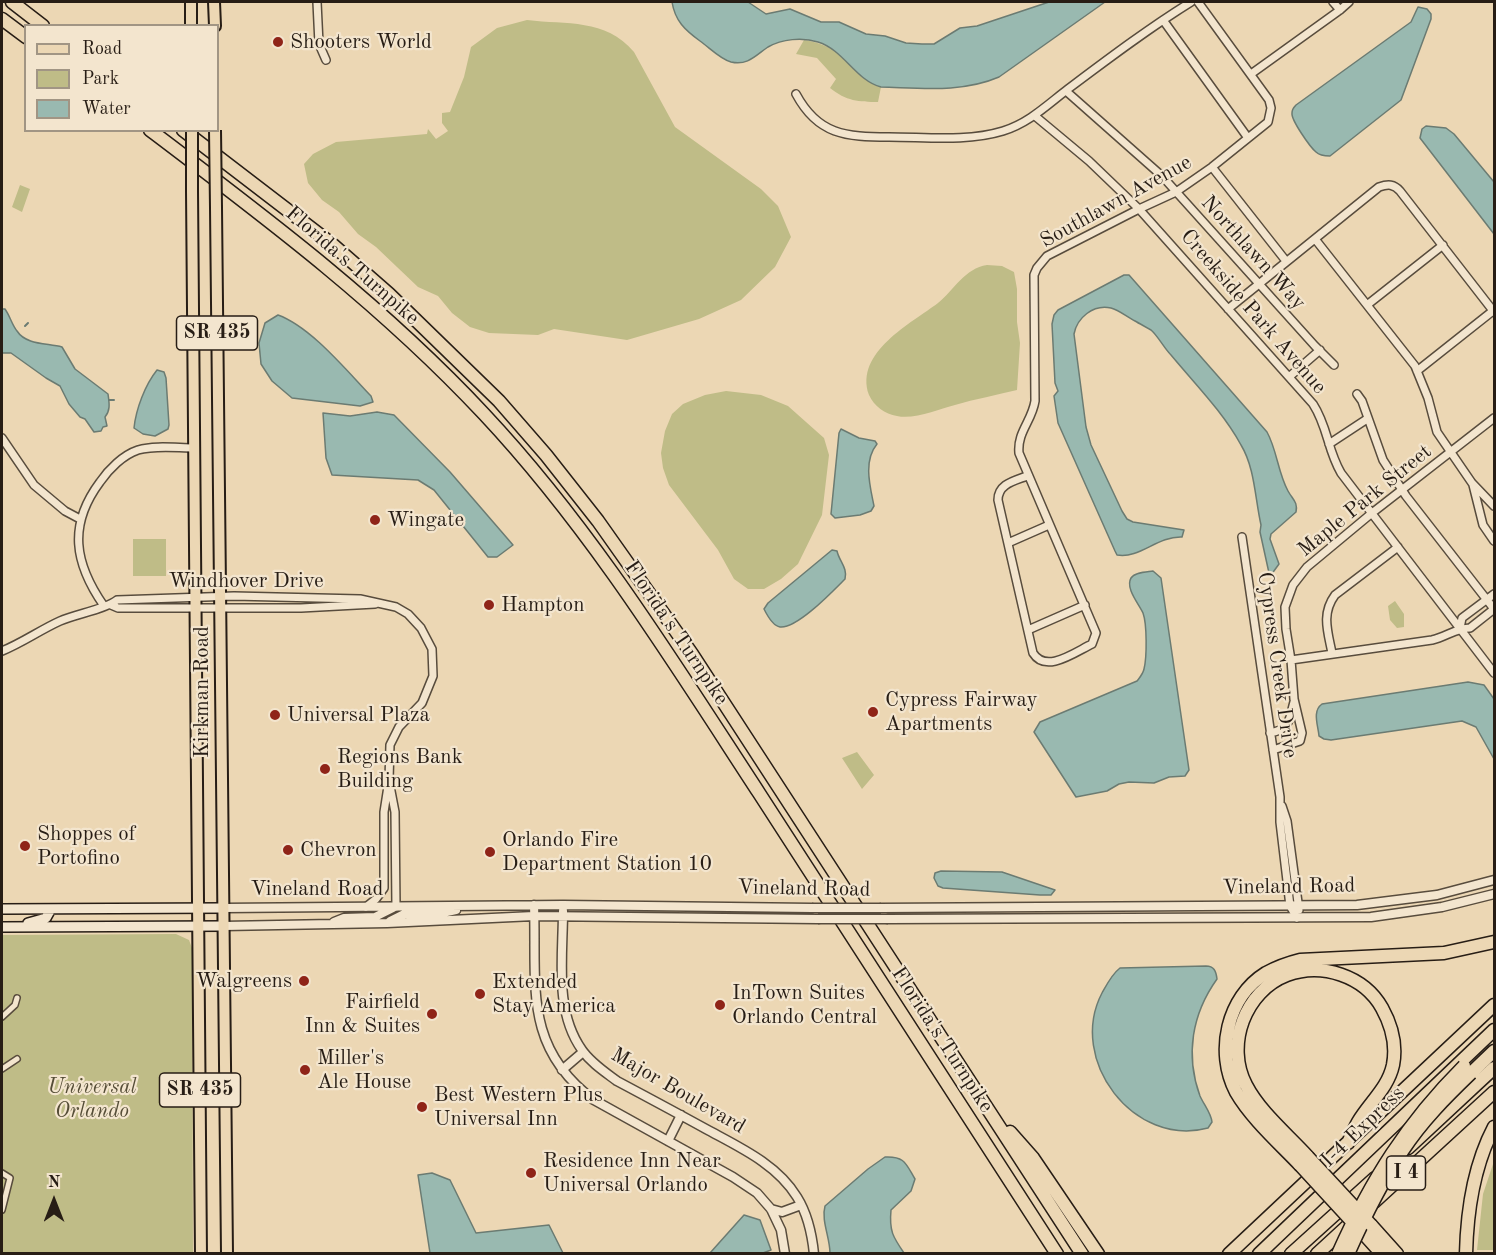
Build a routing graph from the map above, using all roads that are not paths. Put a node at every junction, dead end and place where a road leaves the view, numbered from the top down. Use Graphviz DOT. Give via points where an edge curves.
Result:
graph roads {
  1 [pos="12,2"];
  2 [pos="191,2"];
  3 [pos="214,2"];
  4 [pos="317,2"];
  5 [pos="1191,2"];
  6 [pos="1198,2"];
  7 [pos="1333,2"];
  8 [pos="1349,2"];
  9 [pos="1340,10"];
  10 [pos="2,19"];
  11 [pos="1163,20"];
  12 [pos="41,24"];
  13 [pos="191,24"];
  14 [pos="215,24"];
  15 [pos="24,36"];
  16 [pos="326,60"];
  17 [pos="1251,74"];
  18 [pos="1066,91"];
  19 [pos="796,94"];
  20 [pos="1035,116"];
  21 [pos="153,132"];
  22 [pos="186,132"];
  23 [pos="192,132"];
  24 [pos="215,132"];
  25 [pos="1248,138"];
  26 [pos="1212,167"];
  27 [pos="1176,192"];
  28 [pos="1139,209"];
  29 [pos="1315,239"];
  30 [pos="1443,245"];
  31 [pos="1286,261"];
  32 [pos="1258,284"];
  33 [pos="1367,305"];
  34 [pos="1228,309"];
  35 [pos="1494,311"];
  36 [pos="1320,350"];
  37 [pos="1334,365"];
  38 [pos="1418,371"];
  39 [pos="1289,377"];
  40 [pos="1357,394"];
  41 [pos="1494,418"];
  42 [pos="1367,419"];
  43 [pos="2,438"];
  44 [pos="1329,444"];
  45 [pos="194,448"];
  46 [pos="1450,453"];
  47 [pos="1027,476"];
  48 [pos="1472,483"];
  49 [pos="1402,490"];
  50 [pos="1494,507"];
  51 [pos="1372,513"];
  52 [pos="1481,518"];
  53 [pos="80,519"];
  54 [pos="1049,525"];
  55 [pos="1242,537"];
  56 [pos="1494,541"];
  57 [pos="1008,543"];
  58 [pos="1398,546"];
  59 [pos="1494,594"];
  60 [pos="221,597"];
  61 [pos="316,597"];
  62 [pos="1487,600"];
  63 [pos="195,603"];
  64 [pos="383,603"];
  65 [pos="107,605"];
  66 [pos="1085,605"];
  67 [pos="316,607"];
  68 [pos="221,609"];
  69 [pos="1494,609"];
  70 [pos="1460,628"];
  71 [pos="1028,630"];
  72 [pos="2,651"];
  73 [pos="1332,653"];
  74 [pos="1291,660"];
  75 [pos="1494,673"];
  76 [pos="1294,699"];
  77 [pos="1287,726"];
  78 [pos="1301,726"];
  79 [pos="1270,733"];
  80 [pos="1273,750"];
  81 [pos="389,780"];
  82 [pos="1280,797"];
  83 [pos="384,812"];
  84 [pos="395,812"];
  85 [pos="1492,880"];
  86 [pos="1494,893"];
  87 [pos="480,905"];
  88 [pos="534,905"];
  89 [pos="563,905"];
  90 [pos="1157,906"];
  91 [pos="1290,906"];
  92 [pos="1300,906"];
  93 [pos="366,907"];
  94 [pos="396,907"];
  95 [pos="1108,907"];
  96 [pos="199,908"];
  97 [pos="224,908"];
  98 [pos="2,909"];
  99 [pos="51,909"];
  100 [pos="534,916"];
  101 [pos="563,916"];
  102 [pos="1108,918"];
  103 [pos="1297,918"];
  104 [pos="1157,919"];
  105 [pos="387,923"];
  106 [pos="328,924"];
  107 [pos="224,926"];
  108 [pos="2,927"];
  109 [pos="199,927"];
  110 [pos="1494,942"];
  111 [pos="17,998"];
  112 [pos="1494,1005"];
  113 [pos="2,1017"];
  114 [pos="1494,1030"];
  115 [pos="1494,1038"];
  116 [pos="1494,1051"];
  117 [pos="584,1052"];
  118 [pos="17,1059"];
  119 [pos="1494,1068"];
  120 [pos="2,1069"];
  121 [pos="1467,1069"];
  122 [pos="562,1070"];
  123 [pos="1494,1092"];
  124 [pos="982,1100"];
  125 [pos="681,1115"];
  126 [pos="1494,1127"];
  127 [pos="668,1141"];
  128 [pos="1348,1143"];
  129 [pos="1304,1161"];
  130 [pos="2,1173"];
  131 [pos="801,1205"];
  132 [pos="771,1209"];
  133 [pos="2,1210"];
  134 [pos="1367,1229"];
  135 [pos="201,1254"];
  136 [pos="227,1254"];
  137 [pos="785,1254"];
  138 [pos="814,1254"];
  139 [pos="1058,1254"];
  140 [pos="1082,1254"];
  141 [pos="1098,1254"];
  142 [pos="1229,1254"];
  143 [pos="1259,1254"];
  144 [pos="1292,1254"];
  145 [pos="1317,1254"];
  146 [pos="1338,1254"];
  147 [pos="1348,1254"];
  148 [pos="1382,1254"];
  149 [pos="1398,1254"];
  150 [pos="1466,1254"];
  1 -- 12 [label="highway"];
  2 -- 13 [label="main road"];
  3 -- 14 [label="main road"];
  4 -- 16 [label="street" via="319,44"];
  5 -- 11 [label="street"];
  6 -- 17 [label="street, Southlawn Avenue"];
  7 -- 9 [label="street"];
  8 -- 9 [label="street"];
  9 -- 17 [label="street"];
  10 -- 15 [label="highway"];
  11 -- 18 [label="street"];
  11 -- 25 [label="street"];
  17 -- 25 [label="street, Southlawn Avenue" via="1271,108 1268,122"];
  18 -- 20 [label="street"];
  18 -- 27 [label="street, Northlawn Way"];
  19 -- 20 [label="street" via="804,110 844,135 977,137 1003,131"];
  20 -- 28 [label="street, Creekside Park Avenue"];
  21 -- 139 [label="highway, Florida's Turnpike" via="285,233 376,309 484,415 531,468 590,543 675,665"];
  22 -- 124 [label="highway, Florida's Turnpike" via="324,238 389,294 499,401 546,455 692,654"];
  23 -- 45 [label="main road, Kirkman Road / SR 435, bridge"];
  24 -- 60 [label="main road, Kirkman Road / SR 435, bridge"];
  25 -- 26 [label="street, Southlawn Avenue"];
  26 -- 27 [label="street, Southlawn Avenue"];
  26 -- 31 [label="street"];
  27 -- 28 [label="street, Southlawn Avenue"];
  27 -- 32 [label="street, Northlawn Way"];
  28 -- 34 [label="street, Creekside Park Avenue"];
  28 -- 47 [label="street, Southlawn Avenue" via="1047,256 1034,275 1035,400 1032,418 1018,445"];
  29 -- 30 [label="street" via="1379,187 1388,184 1396,186"];
  29 -- 31 [label="street"];
  29 -- 33 [label="street"];
  30 -- 33 [label="street"];
  30 -- 35 [label="street"];
  31 -- 32 [label="street"];
  32 -- 34 [label="street"];
  32 -- 36 [label="street, Northlawn Way"];
  33 -- 38 [label="street"];
  34 -- 39 [label="street, Creekside Park Avenue"];
  35 -- 38 [label="street"];
  36 -- 37 [label="street, Northlawn Way"];
  36 -- 39 [label="street"];
  38 -- 46 [label="street" via="1437,432"];
  39 -- 44 [label="street, Creekside Park Avenue" via="1321,416"];
  40 -- 42 [label="street"];
  41 -- 46 [label="street, Maple Park Street"];
  42 -- 44 [label="street"];
  42 -- 49 [label="street" via="1383,460"];
  43 -- 53 [label="street" via="34,485 64,511"];
  44 -- 51 [label="street, Creekside Park Avenue" via="1341,473"];
  45 -- 53 [label="street" via="143,449 122,458 90,494"];
  45 -- 63 [label="main road, Kirkman Road / SR 435"];
  46 -- 48 [label="street"];
  46 -- 49 [label="street, Maple Park Street"];
  47 -- 54 [label="street, Southlawn Avenue"];
  47 -- 57 [label="street, Southlawn Avenue" via="1005,485 998,493"];
  48 -- 50 [label="street"];
  48 -- 52 [label="street"];
  49 -- 51 [label="street, Maple Park Street"];
  49 -- 62 [label="street"];
  50 -- 52 [label="street"];
  51 -- 58 [label="street, Creekside Park Avenue"];
  51 -- 74 [label="street, Maple Park Street" via="1307,567 1293,585 1285,607"];
  52 -- 56 [label="street"];
  53 -- 65 [label="street" via="82,562"];
  54 -- 57 [label="street"];
  54 -- 66 [label="street, Southlawn Avenue"];
  55 -- 79 [label="street, Cypress Creek Drive"];
  57 -- 71 [label="street, Southlawn Avenue"];
  58 -- 70 [label="street, Creekside Park Avenue"];
  58 -- 73 [label="street" via="1327,605"];
  59 -- 62 [label="street"];
  60 -- 61 [label="street, Windhover Drive"];
  60 -- 63 [label="street, Windhover Drive"];
  60 -- 68 [label="main road, Kirkman Road / SR 435"];
  61 -- 64 [label="street, Windhover Drive"];
  61 -- 67 [label="street"];
  62 -- 69 [label="street"];
  62 -- 70 [label="street" via="1462,618"];
  63 -- 65 [label="street, Windhover Drive" via="126,599"];
  63 -- 68 [label="street, Windhover Drive"];
  63 -- 96 [label="main road, Kirkman Road / SR 435"];
  64 -- 67 [label="street, Windhover Drive"];
  64 -- 81 [label="street, Windhover Drive" via="402,610 418,624 430,643 434,663 426,696 391,742"];
  65 -- 72 [label="street, Windhover Drive" via="58,622"];
  66 -- 71 [label="street"];
  66 -- 71 [label="street, Southlawn Avenue" via="1094,626 1092,644 1052,663 1036,657"];
  67 -- 68 [label="street, Windhover Drive"];
  68 -- 97 [label="main road, Kirkman Road / SR 435"];
  69 -- 70 [label="street" via="1470,628"];
  70 -- 73 [label="street" via="1432,640"];
  70 -- 75 [label="street, Creekside Park Avenue"];
  73 -- 74 [label="street"];
  74 -- 76 [label="street, Maple Park Street"];
  76 -- 77 [label="street, Maple Park Street"];
  76 -- 78 [label="street, Maple Park Street"];
  77 -- 78 [label="street"];
  77 -- 79 [label="street"];
  78 -- 80 [label="street" via="1300,741"];
  79 -- 80 [label="street, Cypress Creek Drive"];
  80 -- 82 [label="street, Cypress Creek Drive"];
  81 -- 83 [label="street, Windhover Drive"];
  81 -- 84 [label="street, Windhover Drive"];
  82 -- 91 [label="street, Cypress Creek Drive"];
  82 -- 92 [label="street, Cypress Creek Drive"];
  83 -- 84 [label="street"];
  83 -- 93 [label="street, Windhover Drive" via="384,888"];
  84 -- 94 [label="street, Windhover Drive"];
  85 -- 86 [label="street"];
  85 -- 92 [label="street, Vineland Road" via="1410,900"];
  86 -- 103 [label="street, Vineland Road" via="1450,906 1394,915"];
  87 -- 88 [label="street, Vineland Road"];
  87 -- 94 [label="street, Vineland Road"];
  87 -- 105 [label="street" via="442,913 404,914"];
  88 -- 89 [label="street, Vineland Road"];
  88 -- 100 [label="street"];
  89 -- 95 [label="street, Vineland Road, bridge" via="812,909"];
  89 -- 101 [label="street, Major Boulevard"];
  90 -- 91 [label="street, Vineland Road"];
  90 -- 95 [label="street, Vineland Road"];
  90 -- 104 [label="street"];
  91 -- 92 [label="street, Vineland Road"];
  91 -- 103 [label="street, Cypress Creek Drive"];
  92 -- 103 [label="street, Cypress Creek Drive"];
  93 -- 94 [label="street, Vineland Road"];
  93 -- 97 [label="street, Vineland Road"];
  94 -- 106 [label="street" via="375,917 344,918"];
  95 -- 102 [label="street"];
  96 -- 97 [label="main road, Vineland Road"];
  96 -- 99 [label="main road, Vineland Road"];
  96 -- 109 [label="main road, Kirkman Road / SR 435"];
  97 -- 107 [label="main road, Kirkman Road / SR 435"];
  98 -- 99 [label="main road, Vineland Road"];
  99 -- 108 [label="main road" via="40,921"];
  100 -- 101 [label="street, Vineland Road"];
  100 -- 105 [label="street, Vineland Road"];
  100 -- 122 [label="street" via="537,1013 550,1051"];
  101 -- 102 [label="street, Vineland Road, bridge"];
  101 -- 117 [label="street, Major Boulevard" via="563,996 573,1036"];
  102 -- 104 [label="street, Vineland Road"];
  103 -- 104 [label="street, Vineland Road"];
  105 -- 106 [label="street, Vineland Road"];
  106 -- 107 [label="street, Vineland Road"];
  107 -- 109 [label="main road, Vineland Road"];
  107 -- 136 [label="main road, Kirkman Road / SR 435"];
  108 -- 109 [label="main road, Vineland Road"];
  109 -- 135 [label="main road, Kirkman Road / SR 435"];
  110 -- 129 [label="highway" via="1444,952 1300,960 1265,973 1249,987 1228,1024 1228,1073 1244,1103"];
  111 -- 113 [label="street"];
  112 -- 128 [label="highway"];
  114 -- 143 [label="highway, I-4 Express"];
  115 -- 121 [label="highway"];
  116 -- 121 [label="highway"];
  117 -- 122 [label="street"];
  117 -- 125 [label="street, Major Boulevard" via="617,1081"];
  118 -- 120 [label="street"];
  119 -- 144 [label="highway"];
  121 -- 146 [label="highway, bridge" via="1430,1101 1395,1146"];
  121 -- 147 [label="highway, bridge" via="1404,1149 1376,1195"];
  122 -- 127 [label="street" via="594,1100"];
  123 -- 145 [label="highway, I 4"];
  124 -- 140 [label="highway, Florida's Turnpike"];
  124 -- 141 [label="highway" via="1033,1158"];
  125 -- 127 [label="street"];
  125 -- 131 [label="street, Major Boulevard" via="770,1166 785,1180"];
  126 -- 150 [label="highway" via="1469,1205"];
  127 -- 132 [label="street" via="747,1186"];
  128 -- 129 [label="highway" via="1386,1084 1393,1064 1395,1040 1390,1022 1364,986 1346,976 1307,970 1287,975 1270,984 1244,1016 1238,1036 1238,1062 1254,1097"];
  128 -- 142 [label="highway"];
  129 -- 134 [label="highway, bridge"];
  130 -- 133 [label="street" via="10,1178"];
  131 -- 132 [label="street" via="782,1212"];
  131 -- 138 [label="street, Major Boulevard" via="813,1238"];
  132 -- 137 [label="street" via="781,1230"];
  134 -- 148 [label="highway"];
  134 -- 149 [label="highway"];
}
